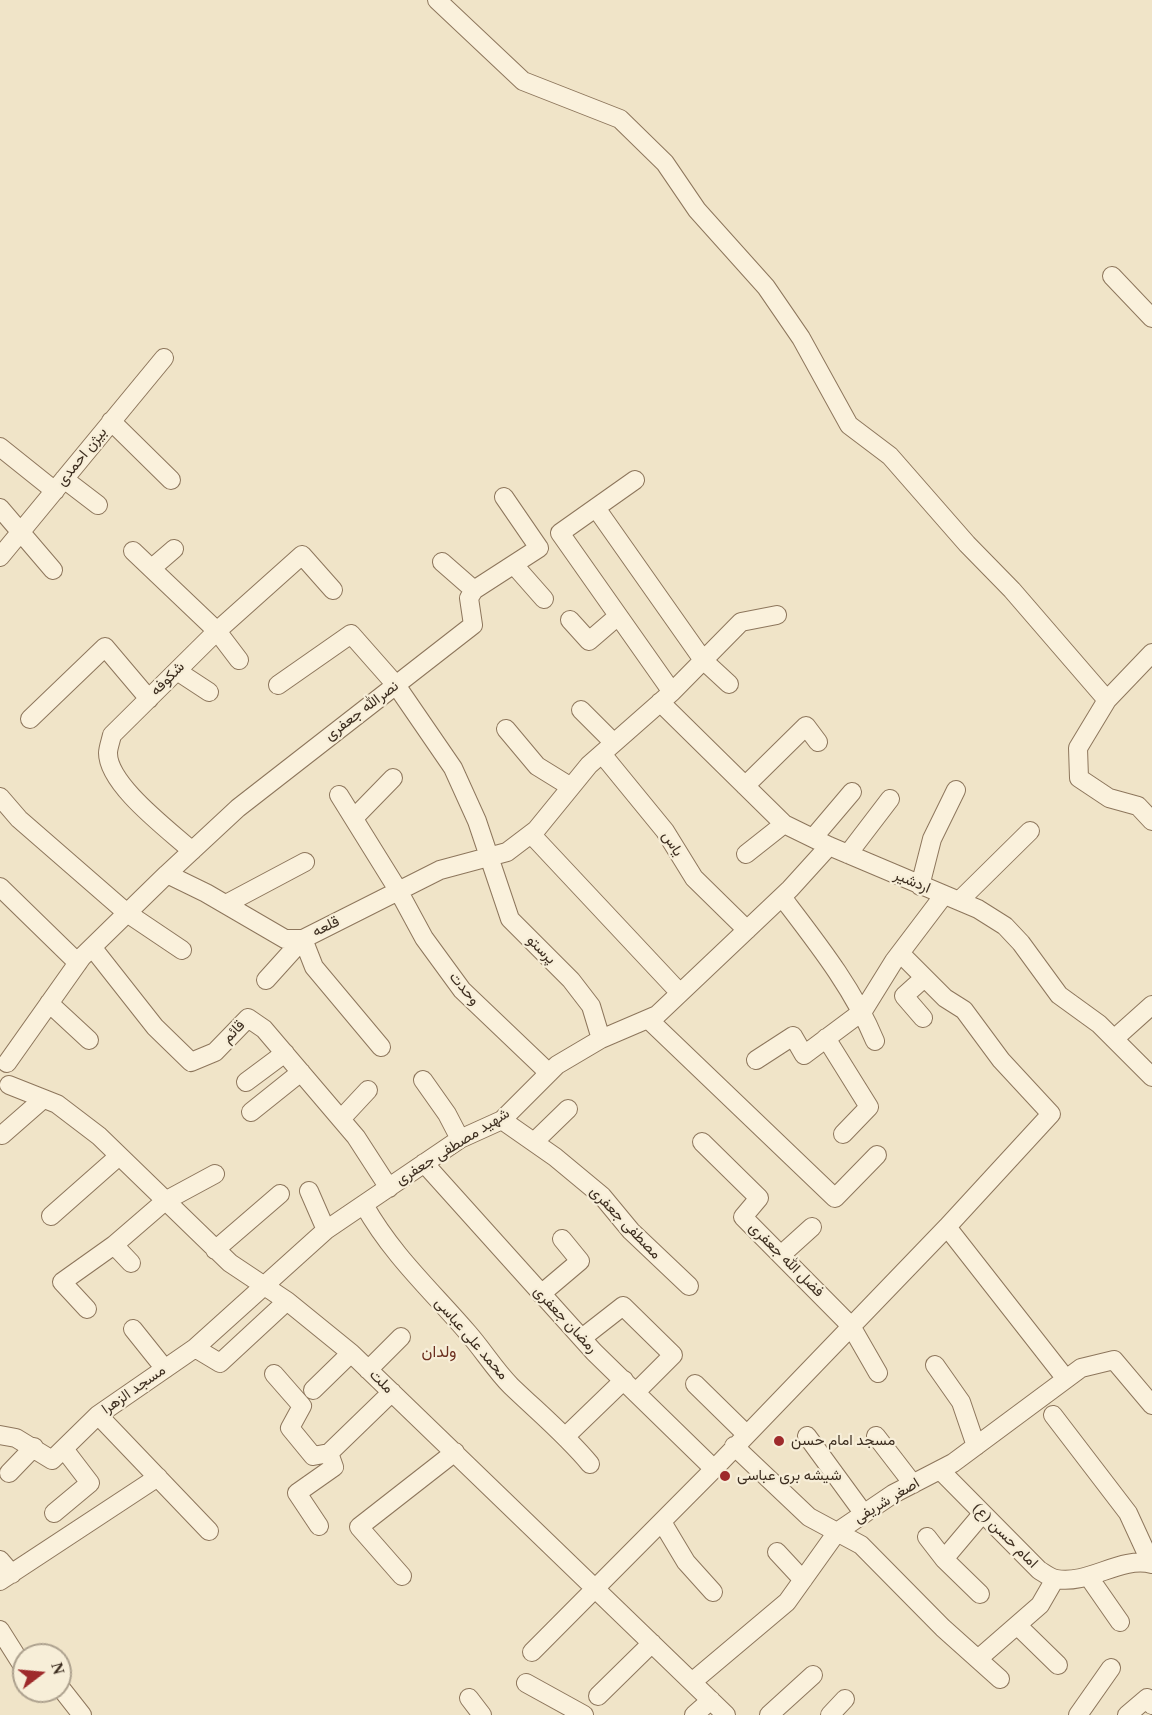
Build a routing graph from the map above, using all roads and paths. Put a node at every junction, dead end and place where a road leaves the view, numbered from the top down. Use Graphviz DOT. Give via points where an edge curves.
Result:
graph roads {
  1 [pos="437,0"];
  2 [pos="1112,276"];
  3 [pos="1152,318"];
  4 [pos="164,358"];
  5 [pos="111,421"];
  6 [pos="0,447"];
  7 [pos="171,480"];
  8 [pos="635,480"];
  9 [pos="59,485"];
  10 [pos="504,497"];
  11 [pos="98,505"];
  12 [pos="0,508"];
  13 [pos="596,508"];
  14 [pos="22,531"];
  15 [pos="174,549"];
  16 [pos="134,551"];
  17 [pos="0,557"];
  18 [pos="442,562"];
  19 [pos="513,564"];
  20 [pos="152,568"];
  21 [pos="54,570"];
  22 [pos="333,590"];
  23 [pos="474,590"];
  24 [pos="544,599"];
  25 [pos="777,615"];
  26 [pos="618,616"];
  27 [pos="570,620"];
  28 [pos="217,631"];
  29 [pos="1152,653"];
  30 [pos="239,660"];
  31 [pos="703,660"];
  32 [pos="177,671"];
  33 [pos="729,684"];
  34 [pos="278,685"];
  35 [pos="396,685"];
  36 [pos="209,692"];
  37 [pos="666,697"];
  38 [pos="149,699"];
  39 [pos="1107,700"];
  40 [pos="581,710"];
  41 [pos="30,719"];
  42 [pos="506,729"];
  43 [pos="818,742"];
  44 [pos="608,749"];
  45 [pos="393,778"];
  46 [pos="745,786"];
  47 [pos="571,787"];
  48 [pos="956,790"];
  49 [pos="852,792"];
  50 [pos="339,795"];
  51 [pos="0,797"];
  52 [pos="890,799"];
  53 [pos="354,818"];
  54 [pos="1152,821"];
  55 [pos="784,824"];
  56 [pos="1030,831"];
  57 [pos="531,834"];
  58 [pos="821,842"];
  59 [pos="192,851"];
  60 [pos="746,854"];
  61 [pos="849,854"];
  62 [pos="488,857"];
  63 [pos="305,862"];
  64 [pos="167,874"];
  65 [pos="920,886"];
  66 [pos="0,887"];
  67 [pos="398,890"];
  68 [pos="782,897"];
  69 [pos="952,898"];
  70 [pos="226,904"];
  71 [pos="127,913"];
  72 [pos="747,930"];
  73 [pos="303,939"];
  74 [pos="93,947"];
  75 [pos="182,950"];
  76 [pos="900,953"];
  77 [pos="78,963"];
  78 [pos="924,978"];
  79 [pos="267,980"];
  80 [pos="680,993"];
  81 [pos="49,1003"];
  82 [pos="1152,1005"];
  83 [pos="863,1011"];
  84 [pos="923,1018"];
  85 [pos="648,1019"];
  86 [pos="826,1038"];
  87 [pos="601,1039"];
  88 [pos="89,1040"];
  89 [pos="1114,1040"];
  90 [pos="875,1041"];
  91 [pos="381,1047"];
  92 [pos="285,1053"];
  93 [pos="3,1060"];
  94 [pos="756,1060"];
  95 [pos="301,1072"];
  96 [pos="549,1073"];
  97 [pos="1152,1077"];
  98 [pos="423,1080"];
  99 [pos="246,1082"];
  100 [pos="5,1090"];
  101 [pos="368,1090"];
  102 [pos="42,1100"];
  103 [pos="568,1109"];
  104 [pos="251,1112"];
  105 [pos="341,1119"];
  106 [pos="502,1120"];
  107 [pos="2,1134"];
  108 [pos="843,1134"];
  109 [pos="460,1139"];
  110 [pos="534,1142"];
  111 [pos="702,1142"];
  112 [pos="877,1155"];
  113 [pos="119,1156"];
  114 [pos="424,1163"];
  115 [pos="216,1174"];
  116 [pos="389,1188"];
  117 [pos="309,1191"];
  118 [pos="280,1194"];
  119 [pos="165,1201"];
  120 [pos="364,1205"];
  121 [pos="51,1216"];
  122 [pos="813,1227"];
  123 [pos="947,1227"];
  124 [pos="326,1230"];
  125 [pos="562,1239"];
  126 [pos="114,1245"];
  127 [pos="215,1250"];
  128 [pos="781,1255"];
  129 [pos="131,1263"];
  130 [pos="263,1286"];
  131 [pos="689,1286"];
  132 [pos="541,1294"];
  133 [pos="287,1301"];
  134 [pos="87,1309"];
  135 [pos="851,1326"];
  136 [pos="133,1329"];
  137 [pos="401,1337"];
  138 [pos="582,1338"];
  139 [pos="195,1348"];
  140 [pos="351,1353"];
  141 [pos="935,1365"];
  142 [pos="165,1369"];
  143 [pos="369,1370"];
  144 [pos="878,1373"];
  145 [pos="274,1374"];
  146 [pos="1066,1379"];
  147 [pos="695,1384"];
  148 [pos="630,1386"];
  149 [pos="313,1390"];
  150 [pos="392,1392"];
  151 [pos="1152,1405"];
  152 [pos="1053,1414"];
  153 [pos="98,1415"];
  154 [pos="0,1435"];
  155 [pos="566,1436"];
  156 [pos="807,1436"];
  157 [pos="876,1436"];
  158 [pos="740,1440"];
  159 [pos="976,1446"];
  160 [pos="34,1447"];
  161 [pos="64,1449"];
  162 [pos="455,1452"];
  163 [pos="329,1453"];
  164 [pos="590,1464"];
  165 [pos="714,1469"];
  166 [pos="940,1470"];
  167 [pos="9,1473"];
  168 [pos="158,1477"];
  169 [pos="913,1484"];
  170 [pos="54,1513"];
  171 [pos="864,1514"];
  172 [pos="982,1514"];
  173 [pos="662,1522"];
  174 [pos="319,1526"];
  175 [pos="209,1531"];
  176 [pos="837,1532"];
  177 [pos="927,1537"];
  178 [pos="777,1552"];
  179 [pos="944,1559"];
  180 [pos="1152,1563"];
  181 [pos="4,1572"];
  182 [pos="402,1576"];
  183 [pos="1088,1576"];
  184 [pos="1055,1579"];
  185 [pos="803,1580"];
  186 [pos="596,1589"];
  187 [pos="713,1592"];
  188 [pos="980,1594"];
  189 [pos="1120,1622"];
  190 [pos="1017,1625"];
  191 [pos="0,1630"];
  192 [pos="652,1643"];
  193 [pos="12,1649"];
  194 [pos="532,1652"];
  195 [pos="978,1659"];
  196 [pos="1058,1665"];
  197 [pos="1111,1668"];
  198 [pos="813,1675"];
  199 [pos="1000,1679"];
  200 [pos="692,1682"];
  201 [pos="526,1683"];
  202 [pos="598,1696"];
  203 [pos="469,1698"];
  204 [pos="711,1700"];
  205 [pos="844,1700"];
  206 [pos="72,1703"];
  207 [pos="1152,1705"];
  208 [pos="82,1715"];
  209 [pos="482,1715"];
  210 [pos="584,1715"];
  211 [pos="694,1715"];
  212 [pos="726,1715"];
  213 [pos="769,1715"];
  214 [pos="830,1715"];
  215 [pos="1078,1715"];
  216 [pos="1127,1715"];
  1 -- 39 [label="street" via="523,81 620,119 665,164 697,210 766,287 801,338 849,425 891,456"];
  2 -- 3 [label="street"];
  4 -- 5 [label="street, بیژن احمدی"];
  5 -- 7 [label="street"];
  5 -- 9 [label="street, بیژن احمدی"];
  6 -- 9 [label="street"];
  8 -- 13 [label="street"];
  9 -- 11 [label="street"];
  9 -- 14 [label="street, بیژن احمدی"];
  10 -- 19 [label="street" via="539,548"];
  12 -- 14 [label="street"];
  13 -- 26 [label="street, اردشیر" via="560,533"];
  13 -- 31 [label="street"];
  14 -- 17 [label="street, بیژن احمدی"];
  14 -- 21 [label="street"];
  15 -- 20 [label="street"];
  16 -- 20 [label="street"];
  18 -- 23 [label="street"];
  19 -- 23 [label="street"];
  19 -- 24 [label="street"];
  20 -- 28 [label="street"];
  22 -- 28 [label="street, شکوفه" via="302,555"];
  23 -- 35 [label="street, نصرالله جعفری" via="469,598 472,625"];
  25 -- 31 [label="street, قلعه" via="741,622"];
  26 -- 27 [label="street" via="589,641"];
  26 -- 37 [label="street, اردشیر"];
  28 -- 30 [label="street"];
  28 -- 32 [label="street, شکوفه"];
  29 -- 39 [label="street"];
  31 -- 33 [label="street"];
  31 -- 37 [label="street, قلعه"];
  32 -- 36 [label="street"];
  32 -- 38 [label="street, شکوفه"];
  34 -- 35 [label="street, پرستو" via="351,634"];
  35 -- 59 [label="street, نصرالله جعفری" via="237,808"];
  35 -- 62 [label="street, پرستو" via="453,768"];
  37 -- 44 [label="street, قلعه"];
  37 -- 46 [label="street, اردشیر"];
  38 -- 41 [label="street" via="105,647"];
  38 -- 59 [label="street, شکوفه" via="112,735 108,753 114,774"];
  39 -- 54 [label="street" via="1078,748 1079,778 1109,798 1138,807"];
  40 -- 44 [label="street, یاس"];
  42 -- 47 [label="street" via="537,765"];
  43 -- 46 [label="street" via="806,726"];
  44 -- 47 [label="street, قلعه"];
  44 -- 72 [label="street, یاس" via="694,878"];
  45 -- 53 [label="street"];
  46 -- 55 [label="street, اردشیر"];
  47 -- 57 [label="street, قلعه"];
  48 -- 65 [label="street" via="932,838"];
  49 -- 58 [label="street, شهید مصطفی جعفری"];
  50 -- 53 [label="street, وحدت"];
  51 -- 71 [label="street" via="19,819"];
  52 -- 61 [label="street"];
  53 -- 67 [label="street, وحدت"];
  55 -- 58 [label="street, اردشیر"];
  55 -- 60 [label="street"];
  56 -- 69 [label="street"];
  57 -- 62 [label="street, قلعه" via="507,852"];
  57 -- 80 [label="street"];
  58 -- 61 [label="street, اردشیر"];
  58 -- 68 [label="street, شهید مصطفی جعفری"];
  59 -- 64 [label="street, نصرالله جعفری"];
  61 -- 65 [label="street, اردشیر"];
  62 -- 67 [label="street, قلعه" via="440,870"];
  62 -- 87 [label="street, پرستو" via="510,918 591,1006"];
  63 -- 70 [label="street"];
  64 -- 70 [label="street, قلعه"];
  64 -- 71 [label="street"];
  65 -- 69 [label="street, اردشیر"];
  66 -- 77 [label="street"];
  67 -- 73 [label="street, قلعه"];
  67 -- 96 [label="street, وحدت" via="424,938 462,990"];
  68 -- 72 [label="street, شهید مصطفی جعفری"];
  68 -- 83 [label="street"];
  69 -- 76 [label="street"];
  69 -- 89 [label="street, اردشیر" via="1005,926 1059,995"];
  70 -- 73 [label="street, قلعه" via="285,939"];
  71 -- 74 [label="street"];
  71 -- 75 [label="street"];
  72 -- 80 [label="street, شهید مصطفی جعفری"];
  73 -- 79 [label="street"];
  73 -- 91 [label="street" via="314,967"];
  74 -- 77 [label="street"];
  74 -- 92 [label="street, قائم" via="155,1027 191,1062 215,1052 248,1018 264,1029"];
  76 -- 78 [label="street"];
  76 -- 83 [label="street"];
  77 -- 81 [label="street"];
  78 -- 84 [label="street" via="904,996"];
  78 -- 123 [label="street" via="964,1011 1001,1060 1051,1114"];
  80 -- 85 [label="street, شهید مصطفی جعفری"];
  81 -- 88 [label="street"];
  81 -- 93 [label="street"];
  82 -- 89 [label="street"];
  83 -- 86 [label="street"];
  83 -- 90 [label="street"];
  85 -- 87 [label="street, شهید مصطفی جعفری"];
  85 -- 112 [label="street" via="835,1198"];
  86 -- 94 [label="street" via="804,1054 793,1036"];
  86 -- 108 [label="street" via="870,1107"];
  87 -- 96 [label="street, شهید مصطفی جعفری"];
  89 -- 97 [label="street, اردشیر"];
  92 -- 95 [label="street, قائم"];
  92 -- 99 [label="street"];
  93 -- 100 [label="street" via="12,1074"];
  95 -- 104 [label="street"];
  95 -- 105 [label="street, قائم"];
  96 -- 106 [label="street, شهید مصطفی جعفری"];
  98 -- 109 [label="street"];
  100 -- 102 [label="street, ملت"];
  101 -- 105 [label="street"];
  102 -- 107 [label="street"];
  102 -- 113 [label="street, ملت" via="57,1104"];
  103 -- 110 [label="street"];
  105 -- 116 [label="street, قائم"];
  106 -- 109 [label="street, شهید مصطفی جعفری"];
  106 -- 110 [label="street, مصطفی جعفری"];
  109 -- 114 [label="street, شهید مصطفی جعفری"];
  110 -- 131 [label="street, مصطفی جعفری" via="602,1196 631,1231"];
  111 -- 128 [label="street, فضل الله جعفری" via="759,1198 743,1217"];
  113 -- 119 [label="street, ملت"];
  113 -- 121 [label="street"];
  114 -- 116 [label="street, شهید مصطفی جعفری"];
  114 -- 132 [label="street, رمضان جعفری"];
  115 -- 119 [label="street"];
  116 -- 120 [label="street, شهید مصطفی جعفری"];
  117 -- 124 [label="street"];
  118 -- 127 [label="street"];
  119 -- 126 [label="street"];
  119 -- 127 [label="street, ملت"];
  120 -- 124 [label="street, شهید مصطفی جعفری"];
  120 -- 155 [label="street, محمد علی عباسی" via="382,1238 510,1385"];
  122 -- 128 [label="street"];
  123 -- 135 [label="street"];
  123 -- 146 [label="street"];
  124 -- 130 [label="street, شهید مصطفی جعفری"];
  125 -- 132 [label="street" via="580,1261"];
  126 -- 129 [label="street"];
  126 -- 134 [label="street" via="62,1282"];
  127 -- 130 [label="street, ملت"];
  128 -- 135 [label="street, فضل الله جعفری"];
  130 -- 133 [label="street, ملت"];
  130 -- 139 [label="street, مسجد الزهرا"];
  132 -- 138 [label="street, رمضان جعفری"];
  133 -- 139 [label="street" via="220,1363"];
  133 -- 140 [label="street, ملت"];
  135 -- 144 [label="street, فضل الله جعفری"];
  135 -- 158 [label="street"];
  136 -- 142 [label="street"];
  137 -- 143 [label="street"];
  138 -- 148 [label="street, رمضان جعفری"];
  138 -- 148 [label="street" via="623,1306 673,1355"];
  139 -- 142 [label="street, مسجد الزهرا"];
  140 -- 143 [label="street, ملت"];
  140 -- 149 [label="street"];
  141 -- 159 [label="street" via="961,1402"];
  142 -- 153 [label="street, مسجد الزهرا"];
  143 -- 150 [label="street, ملت"];
  145 -- 163 [label="street" via="302,1406 291,1428 300,1443 313,1456"];
  146 -- 151 [label="street, اصغر شریفی" via="1082,1368 1114,1360"];
  146 -- 159 [label="street, اصغر شریفی"];
  147 -- 158 [label="street"];
  148 -- 155 [label="street"];
  148 -- 165 [label="street, رمضان جعفری"];
  150 -- 162 [label="street, ملت"];
  150 -- 163 [label="street"];
  152 -- 180 [label="street" via="1128,1514"];
  153 -- 161 [label="street, مسجد الزهرا"];
  153 -- 168 [label="street"];
  154 -- 160 [label="street"];
  155 -- 164 [label="street, محمد علی عباسی"];
  156 -- 171 [label="street"];
  157 -- 169 [label="street"];
  158 -- 165 [label="street"];
  158 -- 176 [label="street" via="808,1517"];
  159 -- 166 [label="street, اصغر شریفی"];
  160 -- 161 [label="street" via="52,1460"];
  160 -- 167 [label="street"];
  161 -- 170 [label="street" via="90,1483"];
  162 -- 182 [label="street" via="359,1527"];
  162 -- 186 [label="street, ملت"];
  163 -- 174 [label="street" via="334,1467 297,1493"];
  165 -- 173 [label="street"];
  166 -- 169 [label="street, اصغر شریفی"];
  166 -- 172 [label="street, امام حسن (ع)"];
  168 -- 175 [label="street"];
  168 -- 181 [label="street"];
  169 -- 171 [label="street, اصغر شریفی"];
  171 -- 176 [label="street, اصغر شریفی"];
  172 -- 179 [label="street"];
  172 -- 184 [label="street, امام حسن (ع)" via="1039,1570"];
  173 -- 186 [label="street"];
  173 -- 187 [label="street" via="686,1563"];
  176 -- 185 [label="street, اصغر شریفی"];
  176 -- 195 [label="street" via="861,1545"];
  177 -- 179 [label="street"];
  178 -- 185 [label="street"];
  179 -- 188 [label="street"];
  180 -- 183 [label="street" via="1138,1561"];
  183 -- 184 [label="street"];
  183 -- 189 [label="street"];
  184 -- 190 [label="street" via="1040,1605"];
  185 -- 200 [label="street, اصغر شریفی" via="787,1602"];
  186 -- 192 [label="street, ملت"];
  186 -- 194 [label="street"];
  190 -- 195 [label="street"];
  190 -- 196 [label="street"];
  191 -- 193 [label="street"];
  192 -- 200 [label="street, ملت"];
  192 -- 202 [label="street"];
  195 -- 199 [label="street"];
  197 -- 215 [label="street"];
  198 -- 213 [label="street"];
  200 -- 204 [label="street, ملت"];
  201 -- 210 [label="street"];
  203 -- 209 [label="street"];
  204 -- 211 [label="street"];
  204 -- 212 [label="street, ملت"];
  205 -- 214 [label="street"];
  206 -- 208 [label="street"];
  207 -- 216 [label="street" via="1147,1698"];
}
